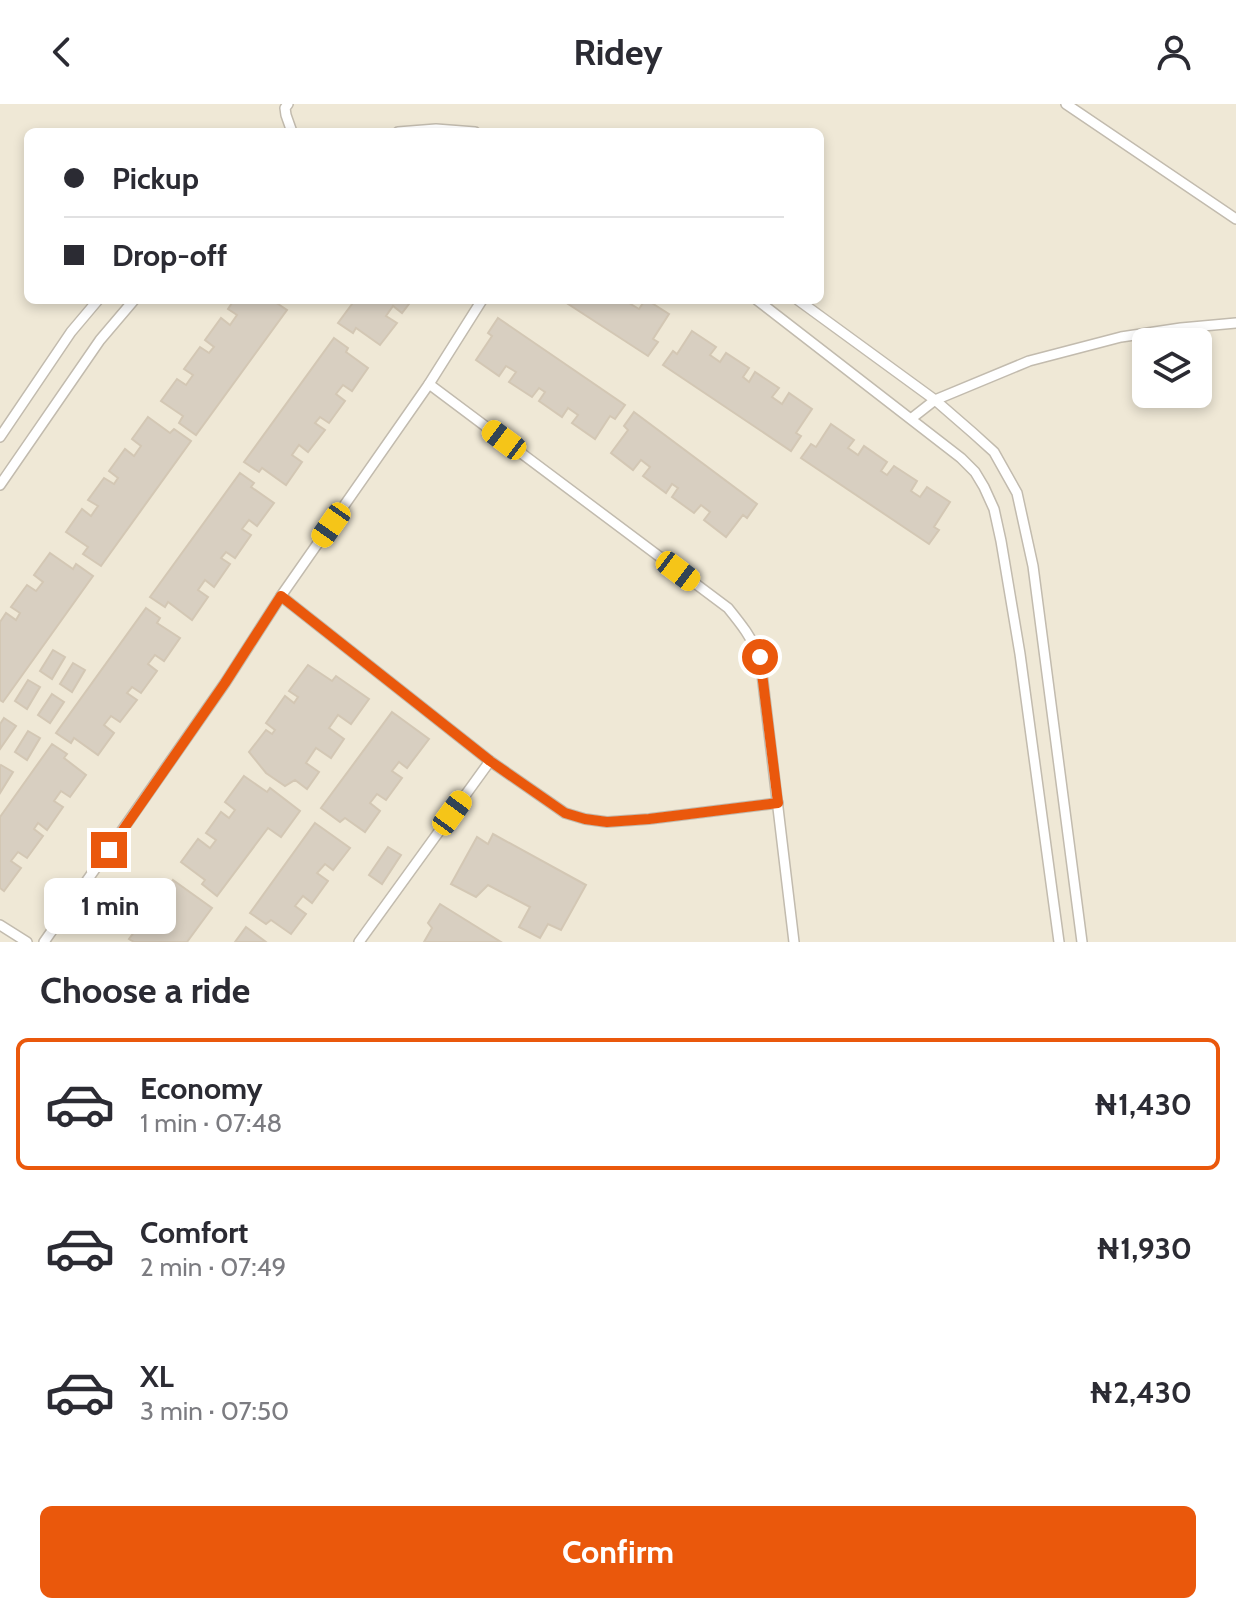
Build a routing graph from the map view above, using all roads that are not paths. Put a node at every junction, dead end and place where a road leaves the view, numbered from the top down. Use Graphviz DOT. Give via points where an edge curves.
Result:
graph roads {
  1 [pos="288,104"];
  2 [pos="1066,104"];
  3 [pos="291,128"];
  4 [pos="1236,219"];
  5 [pos="95,304"];
  6 [pos="131,304"];
  7 [pos="479,304"];
  8 [pos="762,304"];
  9 [pos="803,304"];
  10 [pos="1236,323"];
  11 [pos="429,384"];
  12 [pos="935,400"];
  13 [pos="912,418"];
  14 [pos="0,437"];
  15 [pos="0,485"];
  16 [pos="281,596"];
  17 [pos="490,761"];
  18 [pos="778,803"];
  19 [pos="0,925"];
  20 [pos="27,942"];
  21 [pos="44,942"];
  22 [pos="359,942"];
  23 [pos="794,942"];
  24 [pos="1059,942"];
  25 [pos="1082,942"];
  1 -- 3 [label="lane"];
  2 -- 4 [label="lane"];
  5 -- 14 [label="lane"];
  6 -- 15 [label="lane"];
  7 -- 11 [label="lane"];
  8 -- 13 [label="lane"];
  9 -- 12 [label="lane"];
  10 -- 12 [label="lane" via="1075,348"];
  11 -- 16 [label="lane"];
  11 -- 18 [label="lane" via="728,608 743,626 760,657"];
  12 -- 13 [label="lane"];
  12 -- 25 [label="lane" via="994,452 1017,493 1033,566"];
  13 -- 24 [label="lane" via="975,472 994,509 1020,654"];
  16 -- 17 [label="lane"];
  16 -- 21 [label="lane"];
  17 -- 18 [label="lane" via="565,813 585,819 649,819"];
  17 -- 22 [label="lane"];
  18 -- 23 [label="lane"];
  19 -- 20 [label="lane"];
}
